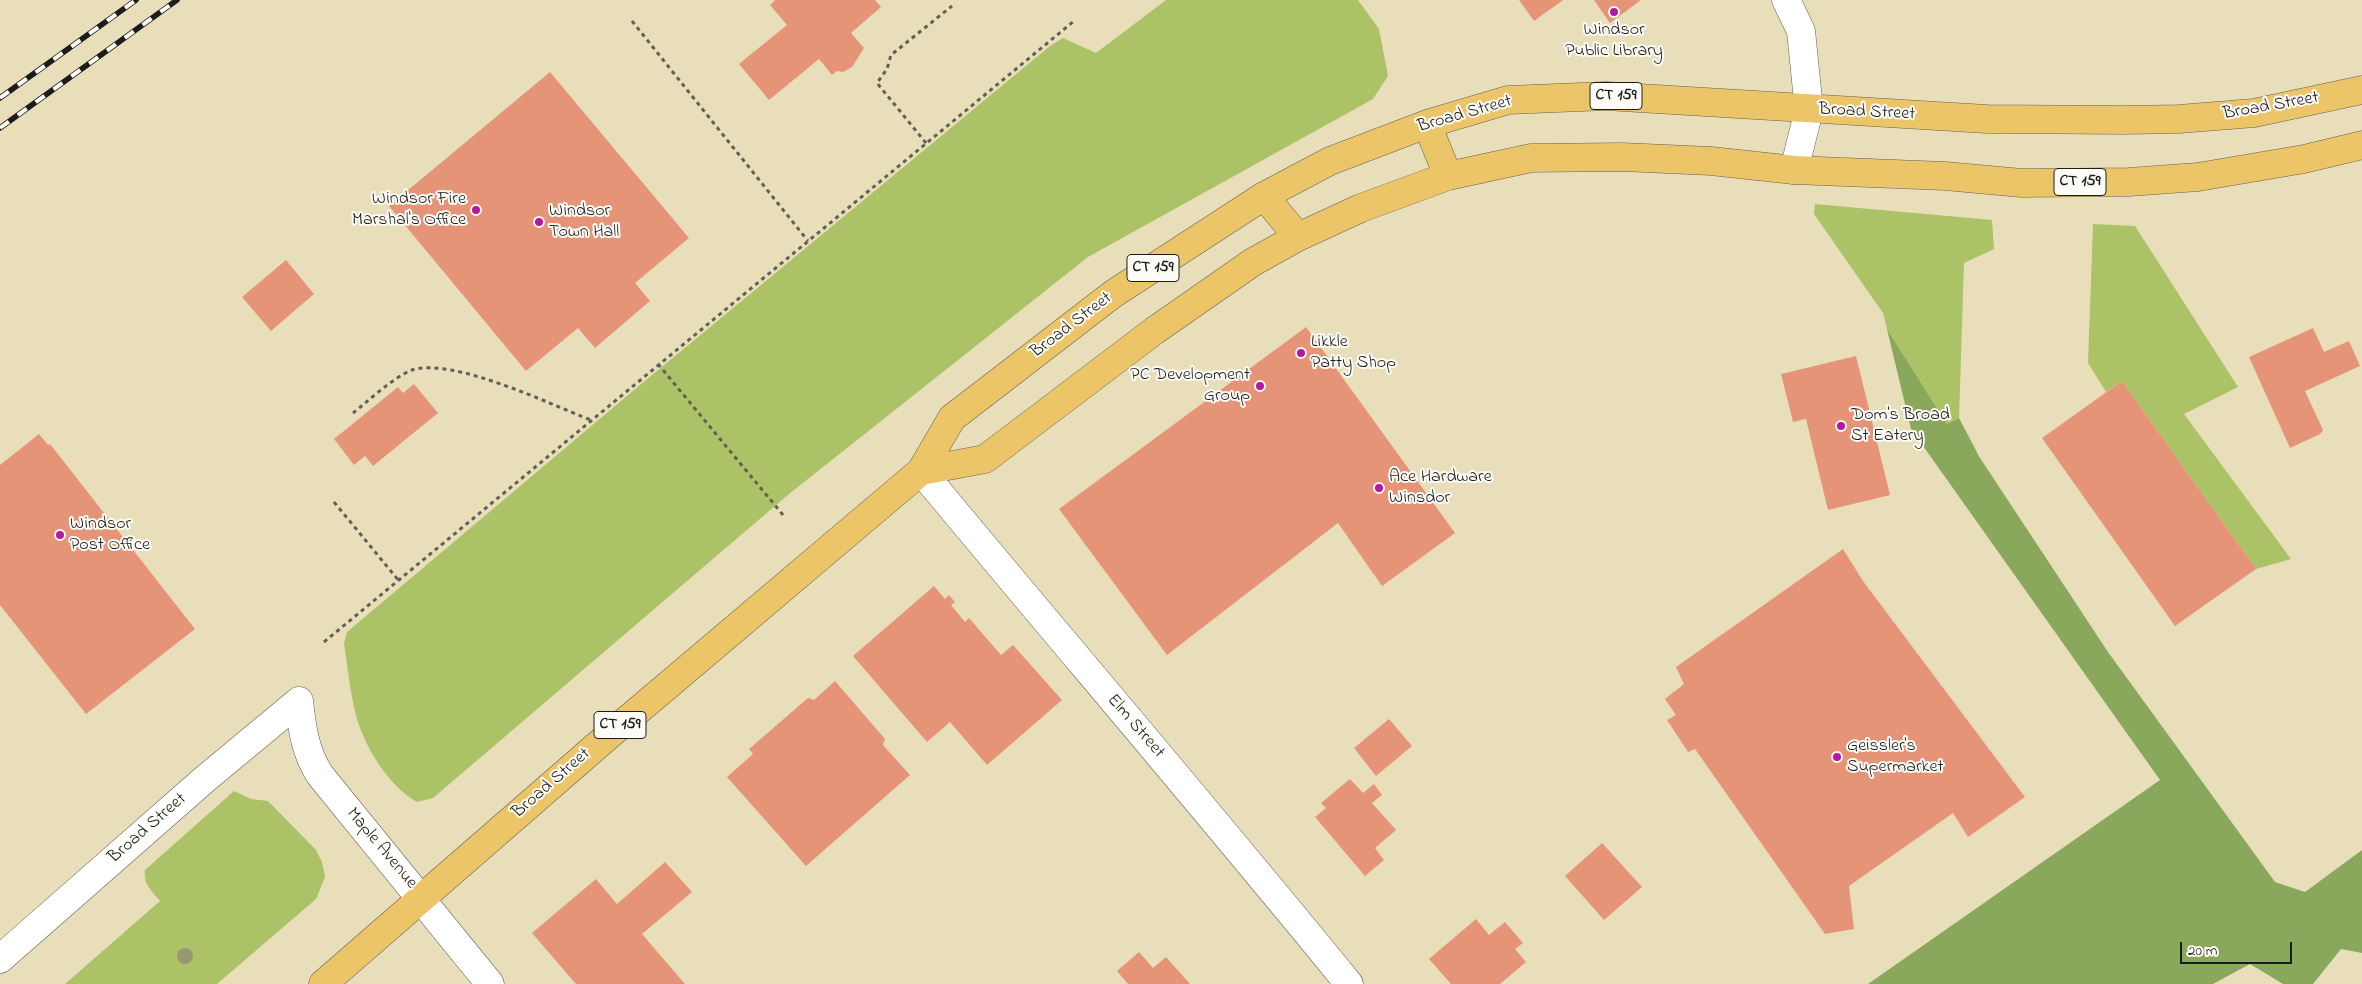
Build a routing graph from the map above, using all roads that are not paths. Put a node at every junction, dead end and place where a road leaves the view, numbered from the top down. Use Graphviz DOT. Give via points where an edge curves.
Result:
graph roads {
  1 [pos="1786,0"];
  2 [pos="2362,90"];
  3 [pos="1809,110"];
  4 [pos="1427,124"];
  5 [pos="2362,145"];
  6 [pos="1794,170"];
  7 [pos="1448,176"];
  8 [pos="1264,196"];
  9 [pos="1298,237"];
  10 [pos="921,471"];
  11 [pos="299,701"];
  12 [pos="421,898"];
  13 [pos="0,959"];
  14 [pos="323,984"];
  15 [pos="490,984"];
  16 [pos="1349,984"];
  1 -- 3 [label="street" via="1801,31"];
  2 -- 3 [label="main road, Broad Street / CT 159" via="2254,113 2179,119 1987,119"];
  3 -- 4 [label="main road, Broad Street / CT 159" via="1606,96 1508,100"];
  3 -- 6 [label="street"];
  4 -- 7 [label="main road"];
  4 -- 8 [label="main road, Broad Street / CT 159" via="1330,162"];
  5 -- 6 [label="main road, Broad Street / CT 159" via="2304,159 2198,177 2130,182 2022,183 1945,176"];
  6 -- 7 [label="main road, Broad Street / CT 159" via="1701,160 1531,158"];
  7 -- 9 [label="main road, Broad Street / CT 159" via="1361,208"];
  8 -- 9 [label="main road"];
  8 -- 10 [label="main road, Broad Street / CT 159" via="1113,294 952,418"];
  9 -- 10 [label="main road, Broad Street / CT 159" via="1253,262 1154,330 984,459"];
  10 -- 12 [label="main road, Broad Street / CT 159"];
  10 -- 16 [label="street, Elm Street" via="1193,793"];
  11 -- 12 [label="street, Maple Avenue" via="304,740 313,764"];
  11 -- 13 [label="street, Broad Street"];
  12 -- 14 [label="main road, Broad Street / CT 159"];
  12 -- 15 [label="street, Maple Avenue"];
}
